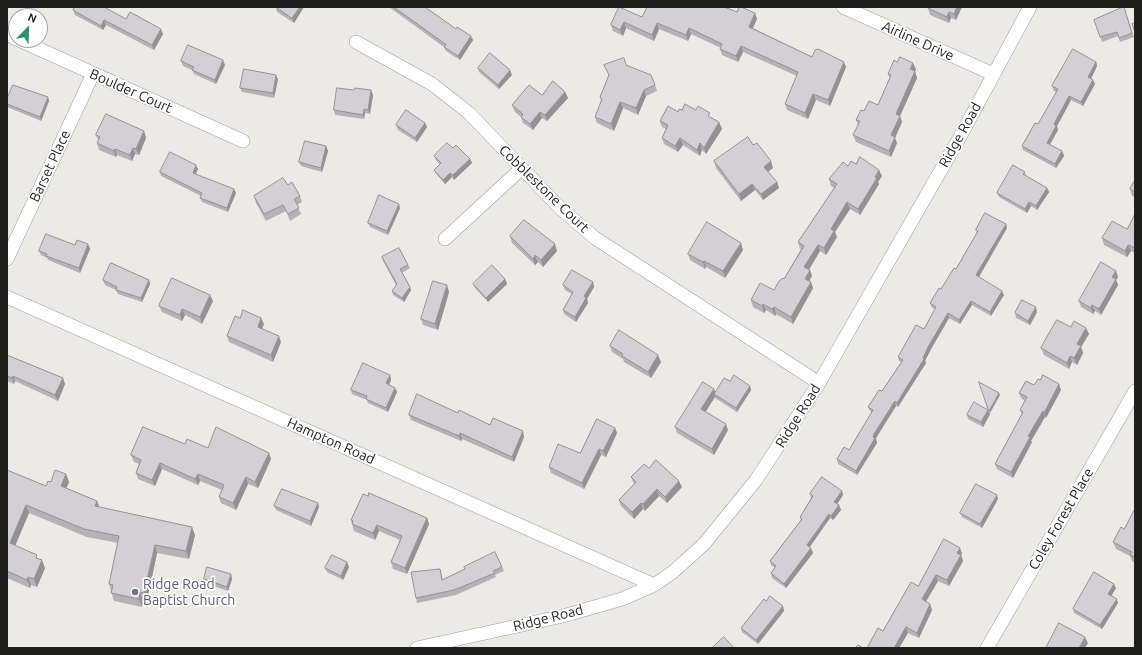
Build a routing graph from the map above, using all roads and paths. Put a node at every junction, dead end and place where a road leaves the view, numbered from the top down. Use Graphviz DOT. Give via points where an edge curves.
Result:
graph roads {
  1 [pos="844,7"];
  2 [pos="1030,7"];
  3 [pos="356,42"];
  4 [pos="36,48"];
  5 [pos="93,74"];
  6 [pos="993,74"];
  7 [pos="243,141"];
  8 [pos="521,169"];
  9 [pos="445,239"];
  10 [pos="7,259"];
  11 [pos="7,296"];
  12 [pos="819,383"];
  13 [pos="1135,391"];
  14 [pos="654,586"];
  15 [pos="417,648"];
  16 [pos="987,648"];
  1 -- 6 [label="street, Airline Drive"];
  2 -- 6 [label="street, Ridge Road"];
  3 -- 8 [label="street, Cobblestone Court" via="432,84 454,100"];
  4 -- 5 [label="street, Boulder Court"];
  5 -- 7 [label="street, Boulder Court"];
  5 -- 10 [label="street, Barset Place"];
  6 -- 12 [label="street, Ridge Road"];
  8 -- 9 [label="street"];
  8 -- 12 [label="street, Cobblestone Court" via="595,238"];
  11 -- 14 [label="street, Hampton Road"];
  12 -- 14 [label="street, Ridge Road" via="756,480 704,544"];
  13 -- 16 [label="street, Coley Forest Place"];
  14 -- 15 [label="street, Ridge Road" via="563,616"];
}
